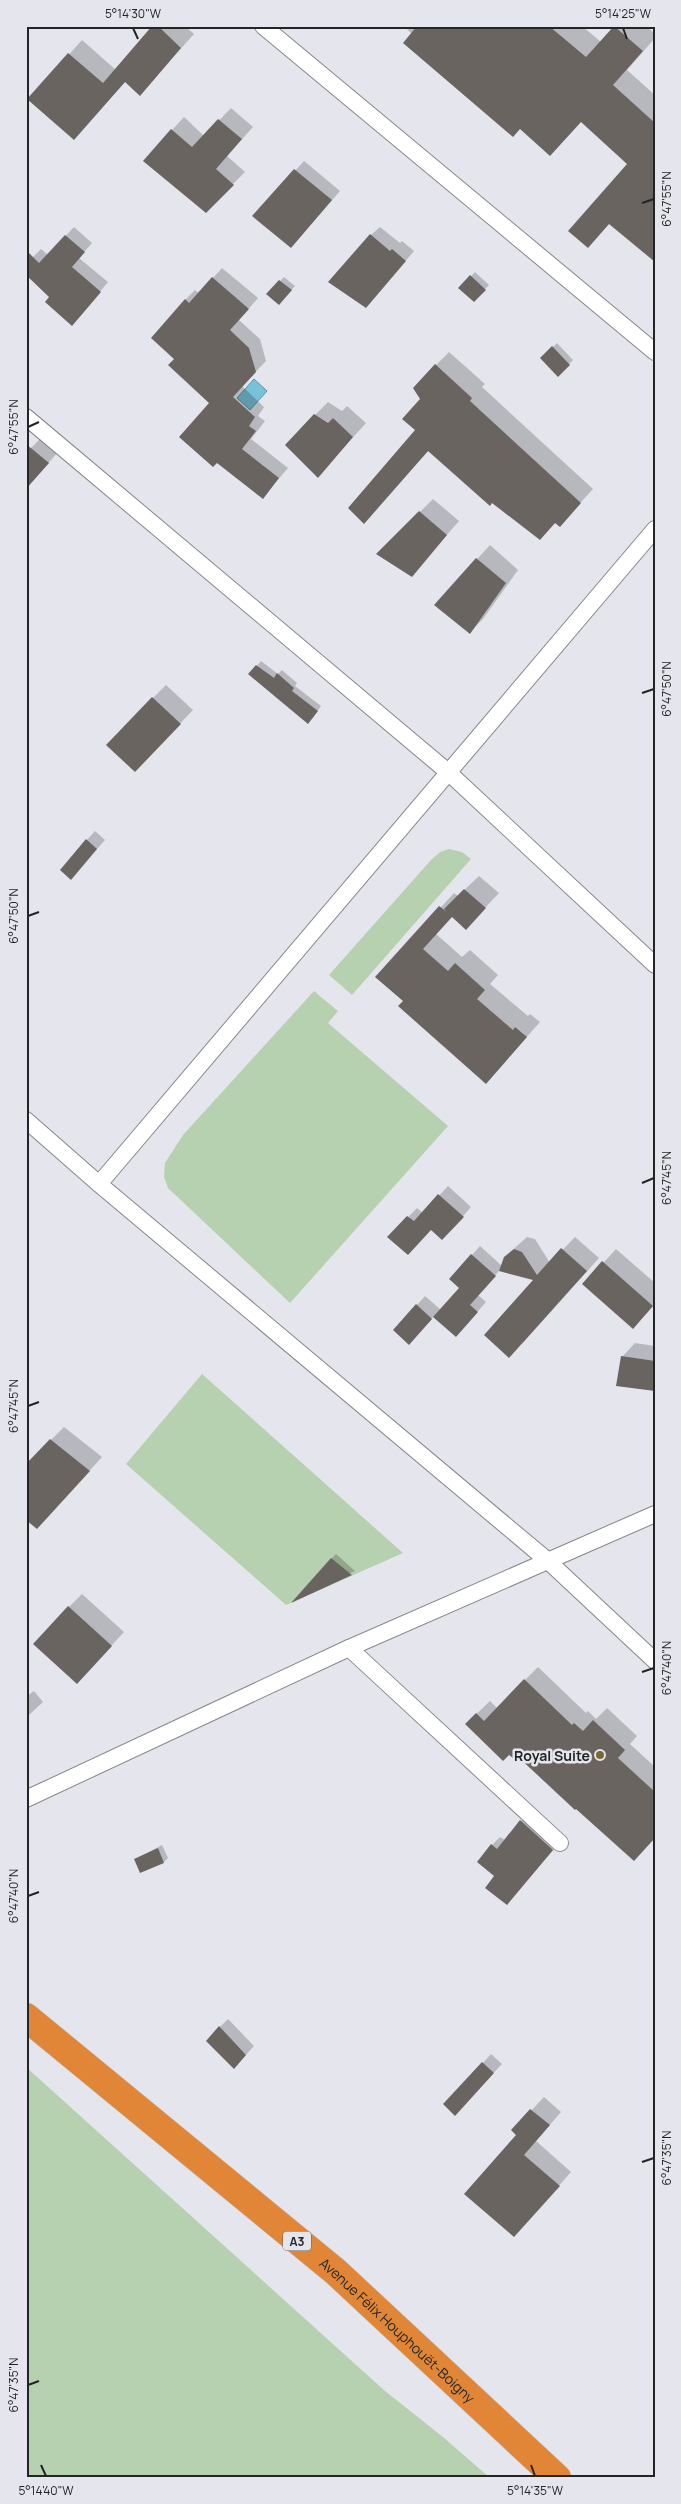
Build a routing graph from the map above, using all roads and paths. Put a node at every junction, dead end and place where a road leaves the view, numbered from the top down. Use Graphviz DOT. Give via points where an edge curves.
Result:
graph roads {
  1 [pos="263,26"];
  2 [pos="655,352"];
  3 [pos="26,416"];
  4 [pos="655,530"];
  5 [pos="448,772"];
  6 [pos="655,964"];
  7 [pos="26,1120"];
  8 [pos="99,1184"];
  9 [pos="655,1514"];
  10 [pos="548,1561"];
  11 [pos="349,1648"];
  12 [pos="655,1661"];
  13 [pos="26,1799"];
  14 [pos="560,1843"];
  15 [pos="26,2017"];
  16 [pos="557,2478"];
  1 -- 2 [label="street"];
  3 -- 5 [label="street"];
  4 -- 5 [label="street"];
  5 -- 6 [label="street"];
  5 -- 8 [label="street"];
  7 -- 8 [label="street"];
  8 -- 10 [label="street"];
  9 -- 10 [label="street"];
  10 -- 11 [label="street"];
  10 -- 12 [label="street"];
  11 -- 13 [label="street"];
  11 -- 14 [label="street"];
  15 -- 16 [label="highway, Avenue Félix Houphouët-Boigny / A3" via="336,2272"];
}
